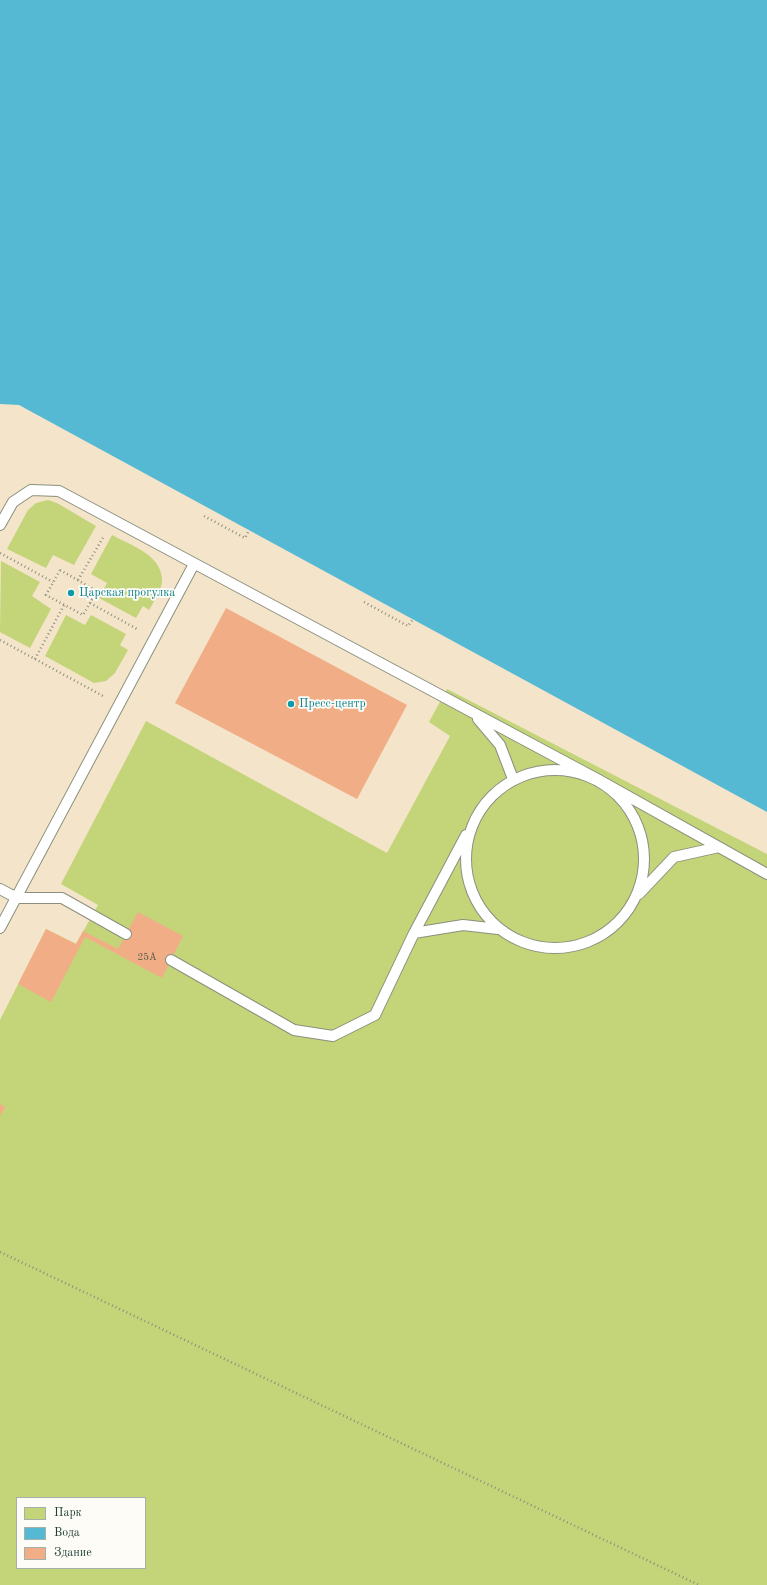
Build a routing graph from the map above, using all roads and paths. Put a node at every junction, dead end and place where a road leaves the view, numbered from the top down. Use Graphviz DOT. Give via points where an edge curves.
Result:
graph roads {
  1 [pos="204,516"];
  2 [pos="113,520"];
  3 [pos="0,525"];
  4 [pos="249,530"];
  5 [pos="0,552"];
  6 [pos="194,564"];
  7 [pos="78,580"];
  8 [pos="53,582"];
  9 [pos="364,602"];
  10 [pos="90,603"];
  11 [pos="64,605"];
  12 [pos="412,619"];
  13 [pos="156,638"];
  14 [pos="0,640"];
  15 [pos="35,659"];
  16 [pos="120,705"];
  17 [pos="474,714"];
  18 [pos="513,779"];
  19 [pos="599,780"];
  20 [pos="475,817"];
  21 [pos="719,847"];
  22 [pos="767,874"];
  23 [pos="0,889"];
  24 [pos="637,897"];
  25 [pos="17,898"];
  26 [pos="0,928"];
  27 [pos="498,929"];
  28 [pos="414,933"];
  29 [pos="126,934"];
  30 [pos="171,960"];
  31 [pos="0,1252"];
  32 [pos="699,1585"];
  1 -- 4 [label="path" via="245,538"];
  2 -- 3 [label="lane" via="59,491 32,490 13,502"];
  2 -- 6 [label="lane"];
  2 -- 7 [label="path"];
  5 -- 8 [label="path"];
  6 -- 13 [label="lane"];
  6 -- 17 [label="lane"];
  7 -- 8 [label="path" via="60,570"];
  7 -- 10 [label="path" via="97,591"];
  8 -- 11 [label="path" via="46,595"];
  9 -- 12 [label="path" via="408,626"];
  10 -- 11 [label="path" via="83,615"];
  10 -- 13 [label="path"];
  11 -- 15 [label="path"];
  13 -- 16 [label="lane"];
  14 -- 15 [label="path"];
  15 -- 16 [label="path"];
  16 -- 25 [label="lane"];
  17 -- 18 [label="lane" via="500,745"];
  17 -- 19 [label="lane"];
  18 -- 19 [label="lane" via="539,770 557,769 574,771"];
  18 -- 20 [label="lane" via="493,793"];
  19 -- 21 [label="lane"];
  19 -- 24 [label="lane" via="623,800 638,823 644,848 643,877"];
  20 -- 27 [label="lane" via="469,832 465,856 471,890 488,919"];
  20 -- 28 [label="lane"];
  21 -- 22 [label="lane"];
  21 -- 24 [label="lane" via="674,857"];
  23 -- 25 [label="lane"];
  24 -- 27 [label="lane" via="616,925 605,934 581,945 551,949 534,946 518,941"];
  25 -- 26 [label="lane"];
  25 -- 29 [label="lane" via="62,898"];
  27 -- 28 [label="lane" via="463,925"];
  28 -- 30 [label="lane" via="375,1015 333,1036 294,1030"];
  31 -- 32 [label="path"];
}
